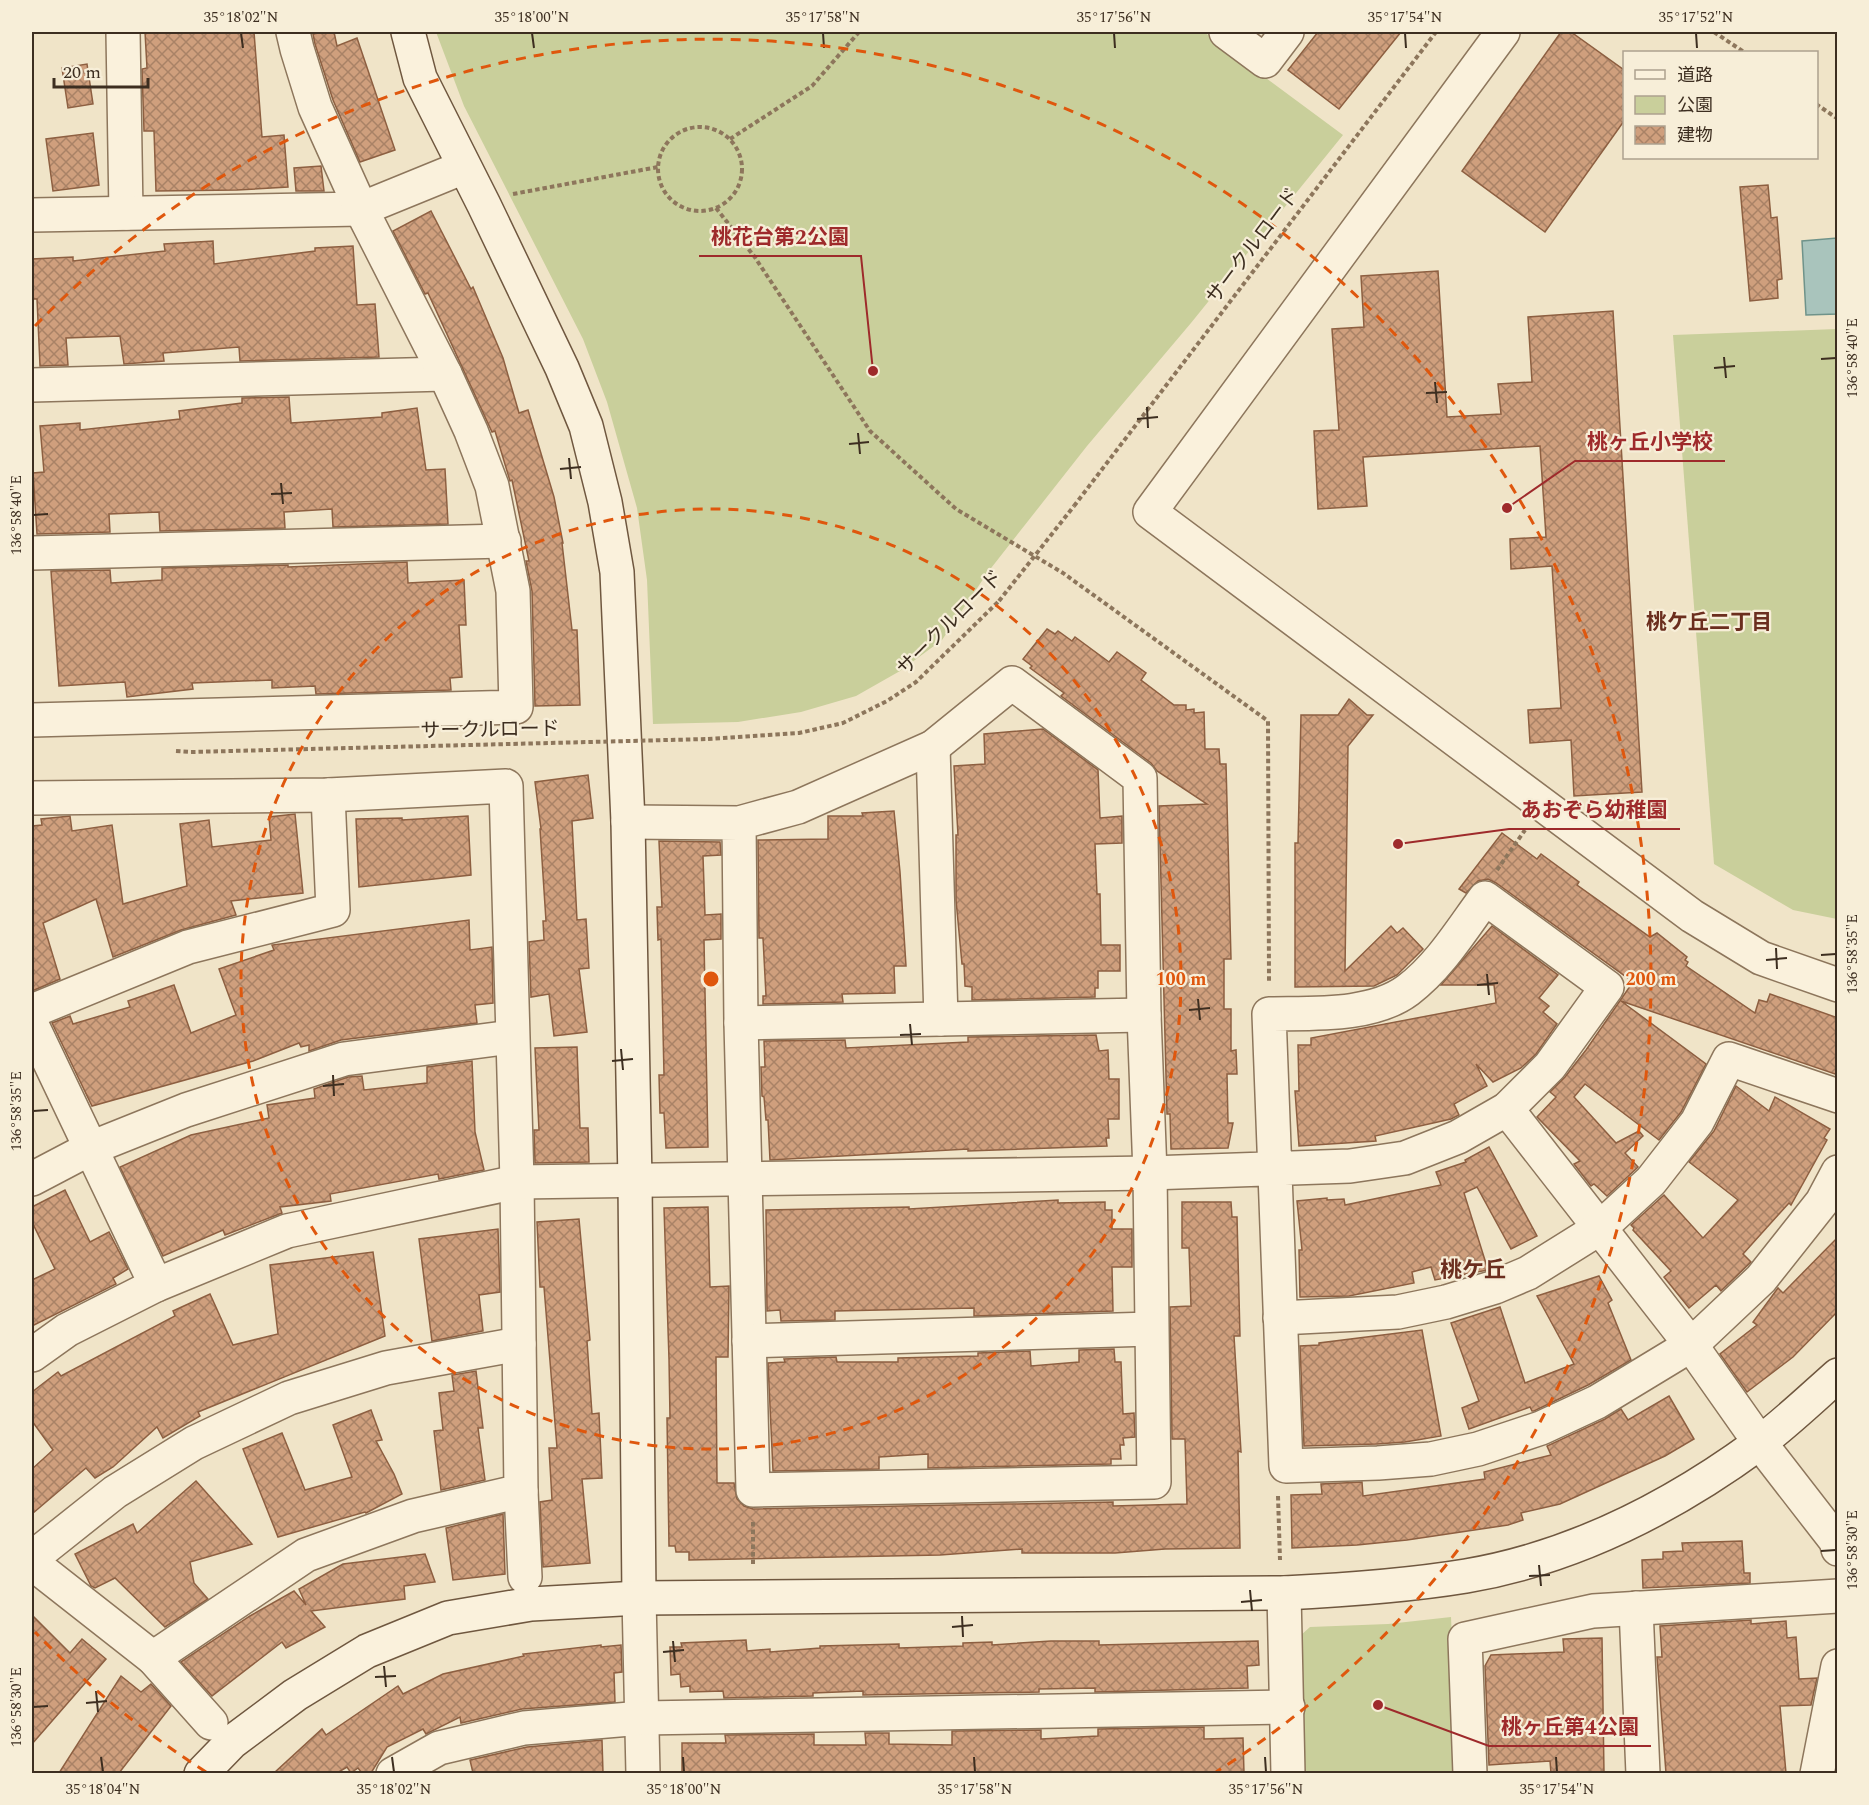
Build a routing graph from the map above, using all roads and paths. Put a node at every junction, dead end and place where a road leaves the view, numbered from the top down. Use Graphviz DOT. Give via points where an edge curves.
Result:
graph roads {
  1 [pos="123,32"];
  2 [pos="293,32"];
  3 [pos="408,32"];
  4 [pos="859,32"];
  5 [pos="1226,32"];
  6 [pos="1287,32"];
  7 [pos="1436,32"];
  8 [pos="1503,32"];
  9 [pos="1714,32"];
  10 [pos="1742,51"];
  11 [pos="1818,105"];
  12 [pos="1838,119"];
  13 [pos="730,139"];
  14 [pos="464,167"];
  15 [pos="658,168"];
  16 [pos="484,205"];
  17 [pos="716,208"];
  18 [pos="361,209"];
  19 [pos="126,213"];
  20 [pos="32,215"];
  21 [pos="445,375"];
  22 [pos="32,385"];
  23 [pos="504,541"];
  24 [pos="32,553"];
  25 [pos="32,720"];
  26 [pos="933,747"];
  27 [pos="191,752"];
  28 [pos="328,795"];
  29 [pos="32,798"];
  30 [pos="1543,805"];
  31 [pos="628,822"];
  32 [pos="738,823"];
  33 [pos="1485,898"];
  34 [pos="1838,985"];
  35 [pos="32,1011"];
  36 [pos="1269,1014"];
  37 [pos="1144,1015"];
  38 [pos="941,1019"];
  39 [pos="741,1023"];
  40 [pos="32,1025"];
  41 [pos="511,1037"];
  42 [pos="1838,1096"];
  43 [pos="1508,1109"];
  44 [pos="91,1148"];
  45 [pos="1275,1167"];
  46 [pos="1838,1172"];
  47 [pos="1150,1173"];
  48 [pos="745,1178"];
  49 [pos="32,1179"];
  50 [pos="635,1181"];
  51 [pos="517,1182"];
  52 [pos="1600,1228"];
  53 [pos="156,1285"];
  54 [pos="1280,1318"];
  55 [pos="1151,1329"];
  56 [pos="749,1341"];
  57 [pos="519,1344"];
  58 [pos="1691,1345"];
  59 [pos="32,1355"];
  60 [pos="1838,1375"];
  61 [pos="1760,1443"];
  62 [pos="1286,1466"];
  63 [pos="753,1490"];
  64 [pos="521,1491"];
  65 [pos="1835,1537"];
  66 [pos="32,1558"];
  67 [pos="1280,1561"];
  68 [pos="32,1563"];
  69 [pos="753,1570"];
  70 [pos="525,1577"];
  71 [pos="1284,1593"];
  72 [pos="1838,1596"];
  73 [pos="639,1598"];
  74 [pos="1636,1608"];
  75 [pos="153,1658"];
  76 [pos="1838,1666"];
  77 [pos="1288,1707"];
  78 [pos="642,1719"];
  79 [pos="211,1723"];
  80 [pos="201,1773"];
  81 [pos="393,1773"];
  82 [pos="643,1773"];
  83 [pos="1288,1773"];
  84 [pos="1470,1773"];
  85 [pos="1643,1773"];
  86 [pos="1817,1773"];
  1 -- 19 [label="street"];
  2 -- 18 [label="street" via="315,106"];
  3 -- 14 [label="street" via="420,78"];
  4 -- 13 [label="path" via="812,86"];
  5 -- 6 [label="street" via="1265,61"];
  7 -- 27 [label="path, サークルロード, bridge" via="999,601 916,682 887,701 843,723 799,733 708,740"];
  8 -- 30 [label="street" via="1150,512"];
  9 -- 10 [label="path"];
  11 -- 12 [label="path"];
  13 -- 15 [label="path" via="713,129 694,126 669,141"];
  13 -- 17 [label="path" via="739,153 739,186"];
  14 -- 16 [label="street"];
  14 -- 18 [label="street"];
  15 -- 16 [label="path" via="502,196"];
  15 -- 17 [label="path" via="661,184 670,198 683,207 699,211"];
  16 -- 31 [label="street" via="586,426 605,502 617,572"];
  17 -- 36 [label="path" via="754,256 870,431 956,509 1063,573 1268,721"];
  18 -- 19 [label="street"];
  18 -- 21 [label="street"];
  19 -- 20 [label="street"];
  21 -- 22 [label="street"];
  21 -- 23 [label="street" via="492,486"];
  23 -- 24 [label="street"];
  23 -- 25 [label="street" via="513,591 516,707"];
  26 -- 32 [label="street" via="798,807"];
  26 -- 37 [label="street" via="1012,683 1140,778"];
  26 -- 38 [label="street"];
  28 -- 29 [label="street"];
  28 -- 35 [label="street" via="333,910 188,947"];
  28 -- 41 [label="street" via="506,786"];
  30 -- 33 [label="path" via="1490,879"];
  30 -- 34 [label="street" via="1692,916 1761,958"];
  31 -- 32 [label="street"];
  31 -- 50 [label="street"];
  32 -- 39 [label="street"];
  33 -- 36 [label="street" via="1432,968 1407,991 1374,1006 1351,1010"];
  33 -- 43 [label="street" via="1607,987 1550,1066"];
  36 -- 45 [label="street"];
  37 -- 38 [label="street"];
  37 -- 47 [label="street"];
  38 -- 39 [label="street"];
  39 -- 48 [label="street"];
  40 -- 44 [label="street"];
  41 -- 44 [label="street" via="344,1059 186,1110"];
  41 -- 51 [label="street"];
  42 -- 52 [label="street" via="1729,1059 1696,1122 1651,1181"];
  43 -- 45 [label="street" via="1458,1137 1406,1158 1350,1166"];
  43 -- 52 [label="street"];
  44 -- 49 [label="street"];
  44 -- 53 [label="street"];
  45 -- 47 [label="street"];
  45 -- 54 [label="street"];
  46 -- 58 [label="street" via="1822,1202 1761,1279"];
  47 -- 48 [label="street"];
  47 -- 55 [label="street"];
  48 -- 50 [label="street"];
  48 -- 56 [label="street"];
  50 -- 51 [label="street"];
  50 -- 73 [label="street"];
  51 -- 53 [label="street" via="287,1231"];
  51 -- 57 [label="street"];
  52 -- 54 [label="street" via="1528,1273 1446,1302 1398,1312"];
  52 -- 58 [label="street"];
  53 -- 59 [label="street" via="67,1330"];
  54 -- 62 [label="street"];
  55 -- 56 [label="street"];
  55 -- 63 [label="street" via="1154,1482"];
  56 -- 63 [label="street"];
  57 -- 64 [label="street"];
  57 -- 66 [label="street" via="386,1368 289,1398 185,1449 116,1492"];
  58 -- 61 [label="street"];
  58 -- 62 [label="street" via="1598,1402 1541,1428 1478,1449 1420,1460"];
  60 -- 61 [label="street"];
  61 -- 65 [label="street"];
  61 -- 71 [label="street" via="1637,1519 1521,1563 1419,1583"];
  62 -- 67 [label="path" via="1278,1481"];
  63 -- 69 [label="path"];
  64 -- 70 [label="street"];
  64 -- 75 [label="street" via="413,1516 306,1555"];
  68 -- 75 [label="street"];
  71 -- 73 [label="street"];
  71 -- 77 [label="street"];
  72 -- 74 [label="street"];
  73 -- 78 [label="street"];
  73 -- 80 [label="street" via="531,1604 448,1618 367,1651 295,1695 232,1742"];
  74 -- 84 [label="street" via="1593,1611 1465,1639"];
  74 -- 85 [label="street"];
  75 -- 79 [label="street"];
  76 -- 86 [label="street"];
  77 -- 78 [label="street"];
  77 -- 83 [label="street"];
  78 -- 81 [label="street" via="524,1728 439,1748"];
  78 -- 82 [label="street"];
}
